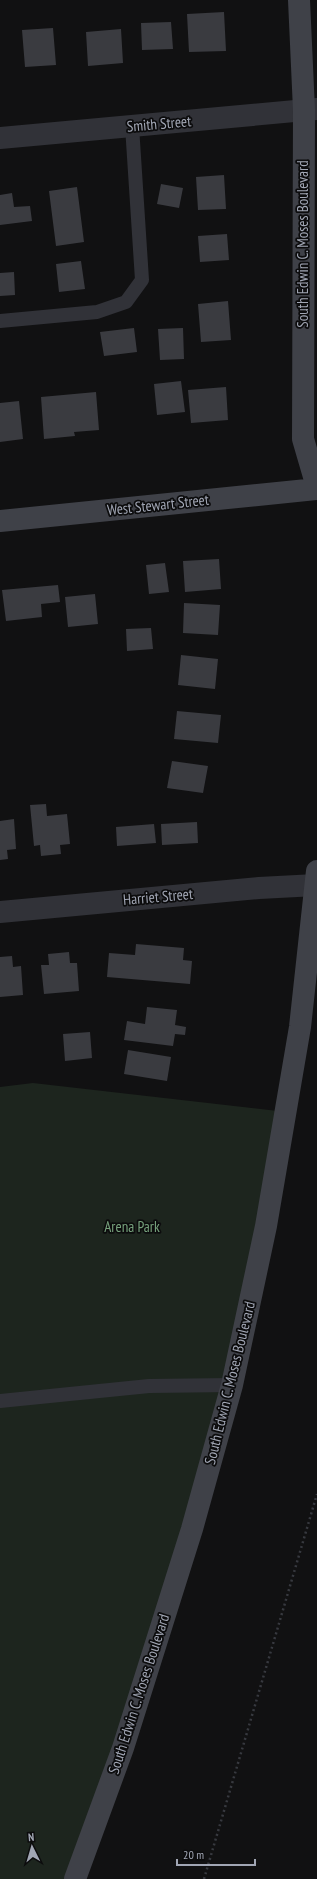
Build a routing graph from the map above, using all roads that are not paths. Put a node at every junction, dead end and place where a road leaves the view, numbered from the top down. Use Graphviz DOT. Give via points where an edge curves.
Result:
graph roads {
  1 [pos="299,0"];
  2 [pos="310,109"];
  3 [pos="132,126"];
  4 [pos="0,138"];
  5 [pos="0,321"];
  6 [pos="317,488"];
  7 [pos="0,521"];
  8 [pos="317,878"];
  9 [pos="0,912"];
  10 [pos="232,1384"];
  11 [pos="0,1401"];
  12 [pos="75,1879"];
  1 -- 2 [label="main road, South Edwin C. Moses Boulevard"];
  2 -- 3 [label="street, Smith Street"];
  2 -- 6 [label="main road, South Edwin C. Moses Boulevard" via="303,440"];
  3 -- 4 [label="street, Smith Street"];
  3 -- 5 [label="lane" via="142,280 126,302 97,312"];
  6 -- 7 [label="main road, West Stewart Street"];
  8 -- 9 [label="street, Harriet Street" via="259,888"];
  8 -- 10 [label="main road, South Edwin C. Moses Boulevard" via="300,1027 266,1226"];
  10 -- 11 [label="lane" via="150,1386"];
  10 -- 12 [label="main road, South Edwin C. Moses Boulevard" via="192,1529 123,1748"];
}
